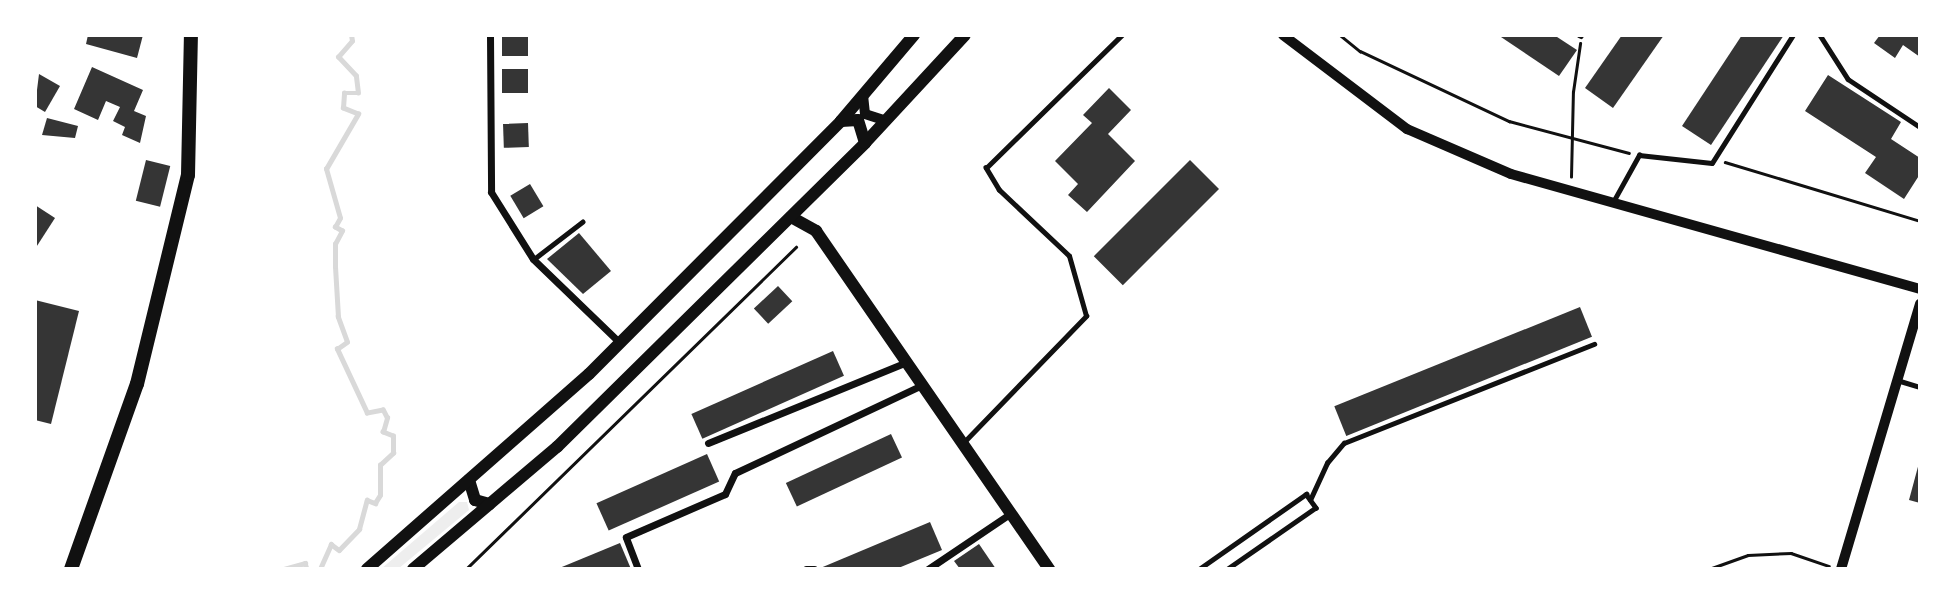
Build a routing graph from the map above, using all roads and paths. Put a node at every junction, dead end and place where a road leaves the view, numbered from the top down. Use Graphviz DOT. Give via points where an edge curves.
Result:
graph roads {
  1 [pos="191,35"];
  2 [pos="490,35"];
  3 [pos="914,35"];
  4 [pos="965,35"];
  5 [pos="1122,35"];
  6 [pos="1283,35"];
  7 [pos="1340,35"];
  8 [pos="1580,35"];
  9 [pos="1793,35"];
  10 [pos="1820,35"];
  11 [pos="863,95"];
  12 [pos="841,121"];
  13 [pos="886,121"];
  14 [pos="1920,127"];
  15 [pos="1572,140"];
  16 [pos="865,143"];
  17 [pos="1639,155"];
  18 [pos="1715,159"];
  19 [pos="1570,191"];
  20 [pos="1613,203"];
  21 [pos="791,217"];
  22 [pos="1920,221"];
  23 [pos="582,222"];
  24 [pos="796,247"];
  25 [pos="533,259"];
  26 [pos="1920,289"];
  27 [pos="1920,304"];
  28 [pos="620,343"];
  29 [pos="1594,344"];
  30 [pos="906,362"];
  31 [pos="1897,380"];
  32 [pos="922,385"];
  33 [pos="1920,387"];
  34 [pos="708,443"];
  35 [pos="963,443"];
  36 [pos="469,480"];
  37 [pos="1311,500"];
  38 [pos="489,504"];
  39 [pos="1012,513"];
  40 [pos="934,568"];
  41 [pos="71,569"];
  42 [pos="367,569"];
  43 [pos="413,569"];
  44 [pos="466,569"];
  45 [pos="638,569"];
  46 [pos="806,569"];
  47 [pos="814,569"];
  48 [pos="1049,569"];
  49 [pos="1199,569"];
  50 [pos="1228,569"];
  51 [pos="1709,569"];
  52 [pos="1834,569"];
  53 [pos="1841,569"];
  1 -- 41 [label="main road" via="188,175 137,384"];
  2 -- 25 [label="street" via="491,192"];
  3 -- 11 [label="main road"];
  4 -- 13 [label="main road"];
  5 -- 35 [label="lane" via="986,168 999,190 1069,256 1086,316"];
  6 -- 19 [label="street" via="1407,129 1511,174"];
  7 -- 15 [label="path" via="1360,51 1509,121"];
  8 -- 15 [label="path"];
  9 -- 18 [label="lane"];
  10 -- 14 [label="lane" via="1848,79"];
  11 -- 12 [label="main road"];
  11 -- 13 [label="street" via="865,114"];
  12 -- 16 [label="main road" via="858,120"];
  12 -- 28 [label="main road"];
  13 -- 16 [label="main road"];
  15 -- 17 [label="path"];
  15 -- 19 [label="path"];
  16 -- 21 [label="main road"];
  17 -- 18 [label="lane" via="1712,163"];
  17 -- 20 [label="lane"];
  18 -- 22 [label="path"];
  19 -- 20 [label="street"];
  20 -- 26 [label="street"];
  21 -- 30 [label="main road" via="816,231"];
  21 -- 38 [label="main road" via="556,447"];
  23 -- 25 [label="lane"];
  24 -- 44 [label="path"];
  25 -- 28 [label="street"];
  27 -- 31 [label="street"];
  28 -- 36 [label="main road"];
  29 -- 37 [label="lane" via="1344,443 1327,463"];
  30 -- 32 [label="main road"];
  30 -- 34 [label="street"];
  31 -- 33 [label="lane"];
  31 -- 53 [label="street"];
  32 -- 35 [label="main road"];
  32 -- 45 [label="street" via="735,473 725,494 626,537"];
  35 -- 39 [label="main road"];
  36 -- 38 [label="main road" via="475,500"];
  36 -- 42 [label="main road"];
  37 -- 49 [label="lane" via="1306,494"];
  37 -- 50 [label="lane" via="1316,508"];
  38 -- 43 [label="main road"];
  39 -- 40 [label="street"];
  39 -- 48 [label="main road"];
  46 -- 47 [label="street"];
  51 -- 52 [label="path" via="1748,555 1791,552"];
}
